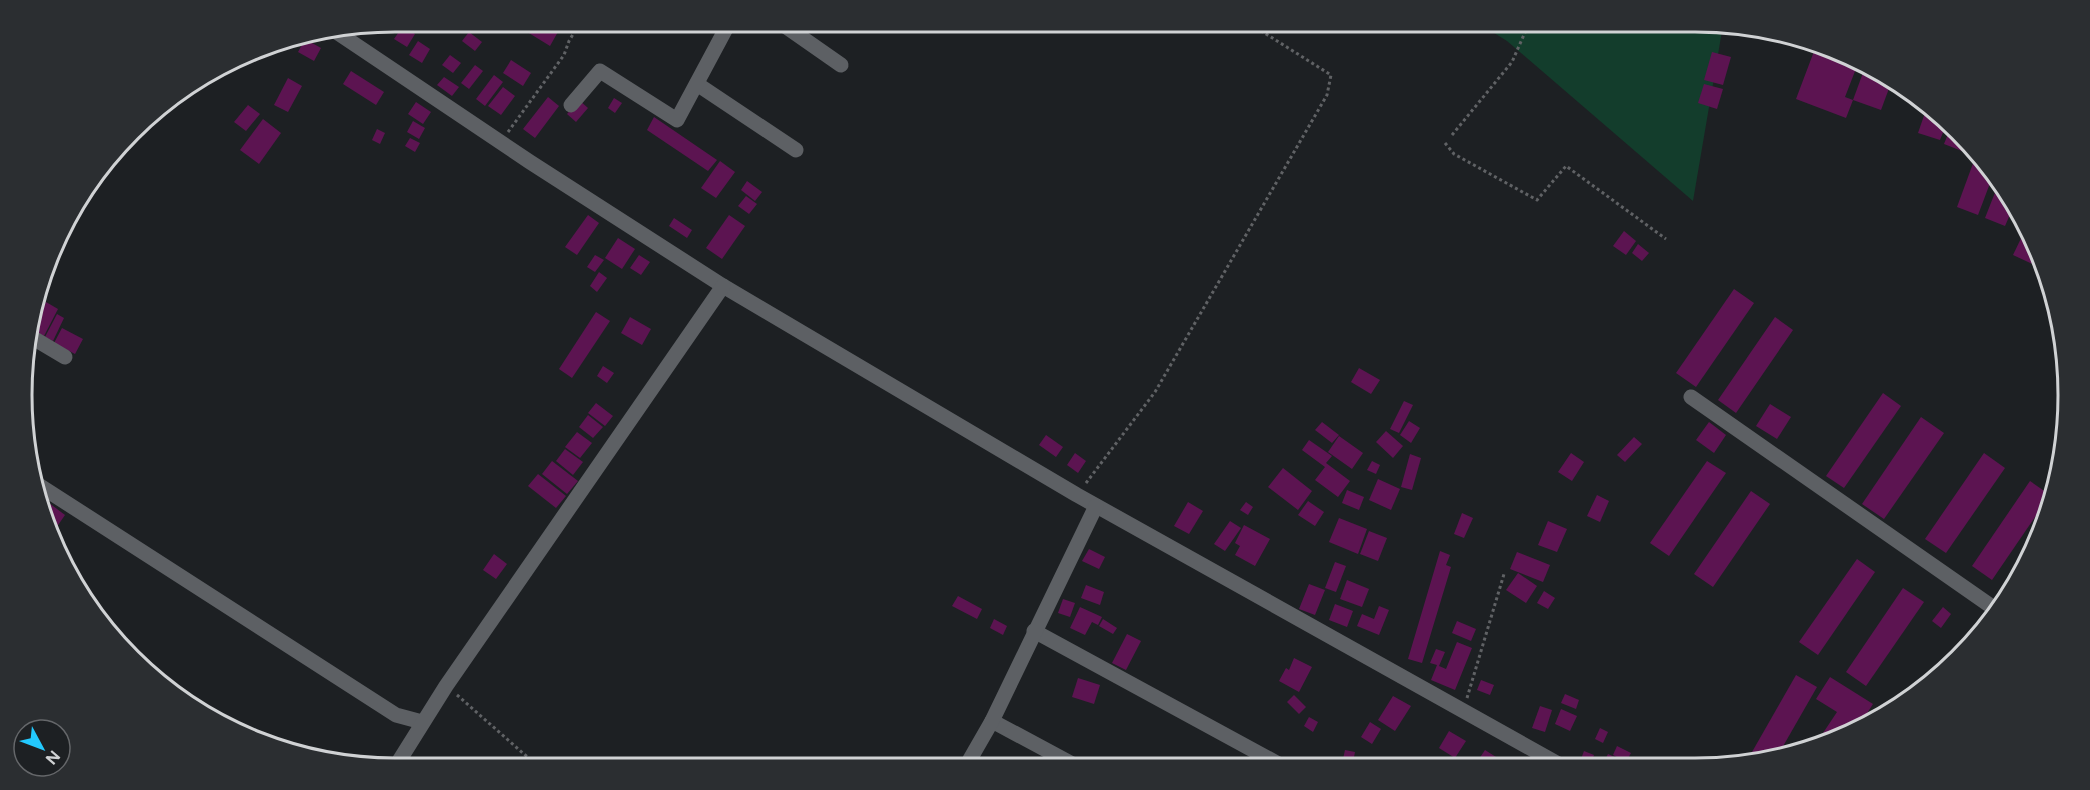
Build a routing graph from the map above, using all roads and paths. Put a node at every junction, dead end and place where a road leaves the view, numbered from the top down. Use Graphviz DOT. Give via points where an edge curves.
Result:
graph roads {
  1 [pos="574,32"];
  2 [pos="724,32"];
  3 [pos="794,32"];
  4 [pos="1263,32"];
  5 [pos="1525,32"];
  6 [pos="341,36"];
  7 [pos="841,65"];
  8 [pos="697,84"];
  9 [pos="571,105"];
  10 [pos="1452,135"];
  11 [pos="500,142"];
  12 [pos="1445,143"];
  13 [pos="796,150"];
  14 [pos="1666,239"];
  15 [pos="723,286"];
  16 [pos="36,340"];
  17 [pos="65,357"];
  18 [pos="1691,397"];
  19 [pos="44,488"];
  20 [pos="1077,495"];
  21 [pos="1096,506"];
  22 [pos="1503,574"];
  23 [pos="1991,606"];
  24 [pos="1034,631"];
  25 [pos="446,686"];
  26 [pos="1463,711"];
  27 [pos="992,721"];
  28 [pos="422,722"];
  29 [pos="401,758"];
  30 [pos="528,758"];
  31 [pos="971,758"];
  32 [pos="1061,758"];
  33 [pos="1267,758"];
  34 [pos="1548,758"];
  1 -- 11 [label="path" via="564,55"];
  2 -- 8 [label="street"];
  3 -- 7 [label="street"];
  4 -- 20 [label="path" via="1331,75 1327,95 1155,392"];
  5 -- 10 [label="path" via="1512,62"];
  6 -- 11 [label="street"];
  8 -- 9 [label="street" via="677,120 600,71"];
  8 -- 13 [label="street"];
  11 -- 15 [label="street"];
  12 -- 14 [label="path" via="1454,154 1537,200 1566,166"];
  15 -- 20 [label="street"];
  15 -- 25 [label="street"];
  16 -- 17 [label="street"];
  18 -- 23 [label="street"];
  19 -- 28 [label="street" via="396,715"];
  20 -- 21 [label="street"];
  21 -- 24 [label="street"];
  21 -- 26 [label="street"];
  22 -- 26 [label="path"];
  24 -- 27 [label="street"];
  24 -- 33 [label="street"];
  25 -- 28 [label="street"];
  25 -- 30 [label="path"];
  26 -- 34 [label="street"];
  27 -- 31 [label="street"];
  27 -- 32 [label="street"];
  28 -- 29 [label="street"];
}
